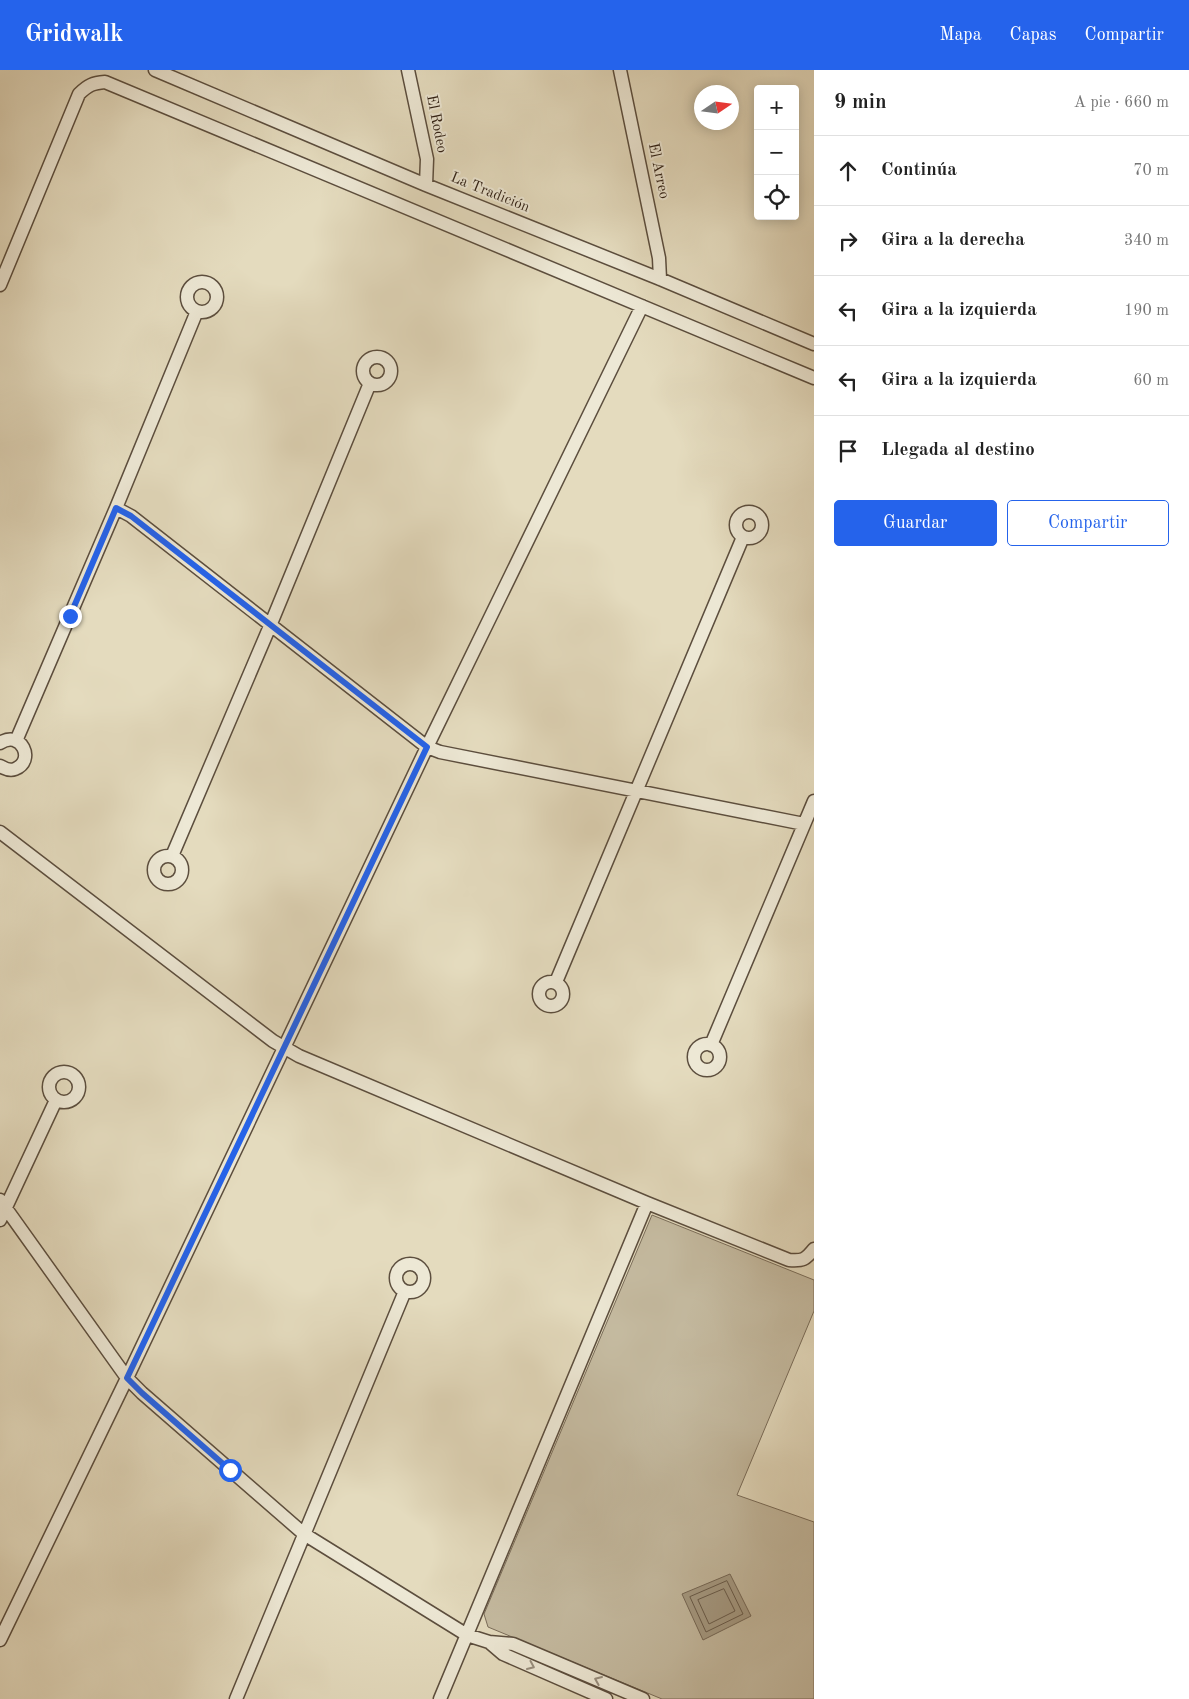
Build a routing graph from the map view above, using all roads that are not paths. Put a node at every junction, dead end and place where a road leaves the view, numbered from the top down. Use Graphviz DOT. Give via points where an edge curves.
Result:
graph roads {
  1 [pos="408,70"];
  2 [pos="620,70"];
  3 [pos="161,71"];
  4 [pos="426,185"];
  5 [pos="660,280"];
  6 [pos="0,285"];
  7 [pos="642,306"];
  8 [pos="197,311"];
  9 [pos="814,344"];
  10 [pos="814,378"];
  11 [pos="370,383"];
  12 [pos="116,508"];
  13 [pos="744,537"];
  14 [pos="270,626"];
  15 [pos="16,741"];
  16 [pos="0,743"];
  17 [pos="427,747"];
  18 [pos="0,766"];
  19 [pos="635,791"];
  20 [pos="814,801"];
  21 [pos="804,824"];
  22 [pos="0,832"];
  23 [pos="172,856"];
  24 [pos="556,982"];
  25 [pos="711,1045"];
  26 [pos="284,1048"];
  27 [pos="56,1100"];
  28 [pos="647,1202"];
  29 [pos="3,1204"];
  30 [pos="0,1220"];
  31 [pos="814,1249"];
  32 [pos="404,1291"];
  33 [pos="127,1378"];
  34 [pos="304,1534"];
  35 [pos="467,1635"];
  36 [pos="0,1640"];
  37 [pos="489,1642"];
  38 [pos="236,1699"];
  39 [pos="440,1699"];
  40 [pos="606,1699"];
  41 [pos="643,1699"];
  1 -- 4 [label="street, El Rodeo" via="427,159"];
  2 -- 5 [label="street, El Arreo" via="659,258"];
  3 -- 4 [label="street, La Tradición"];
  4 -- 5 [label="street, La Tradición"];
  5 -- 9 [label="street, La Tradición"];
  6 -- 7 [label="street" via="79,94 93,83 105,82"];
  7 -- 10 [label="street"];
  7 -- 17 [label="street"];
  8 -- 12 [label="street"];
  11 -- 14 [label="street"];
  12 -- 14 [label="street" via="131,516"];
  12 -- 15 [label="street"];
  13 -- 19 [label="street"];
  14 -- 17 [label="street"];
  14 -- 23 [label="street"];
  15 -- 16 [label="street"];
  15 -- 18 [label="street" via="24,747 24,761 13,770"];
  17 -- 19 [label="street"];
  17 -- 26 [label="street"];
  19 -- 21 [label="street"];
  19 -- 24 [label="street"];
  20 -- 21 [label="street"];
  21 -- 25 [label="street"];
  22 -- 26 [label="street"];
  26 -- 28 [label="street"];
  26 -- 33 [label="street"];
  27 -- 29 [label="street"];
  28 -- 31 [label="street" via="789,1260 802,1261"];
  28 -- 35 [label="street"];
  29 -- 30 [label="street"];
  29 -- 33 [label="street"];
  32 -- 34 [label="street"];
  33 -- 34 [label="street"];
  33 -- 36 [label="street"];
  34 -- 35 [label="street"];
  34 -- 38 [label="street"];
  35 -- 37 [label="street"];
  35 -- 39 [label="street"];
  37 -- 40 [label="street, one-way" via="504,1654"];
  41 -- 37 [label="street, one-way" via="512,1644"];
}
